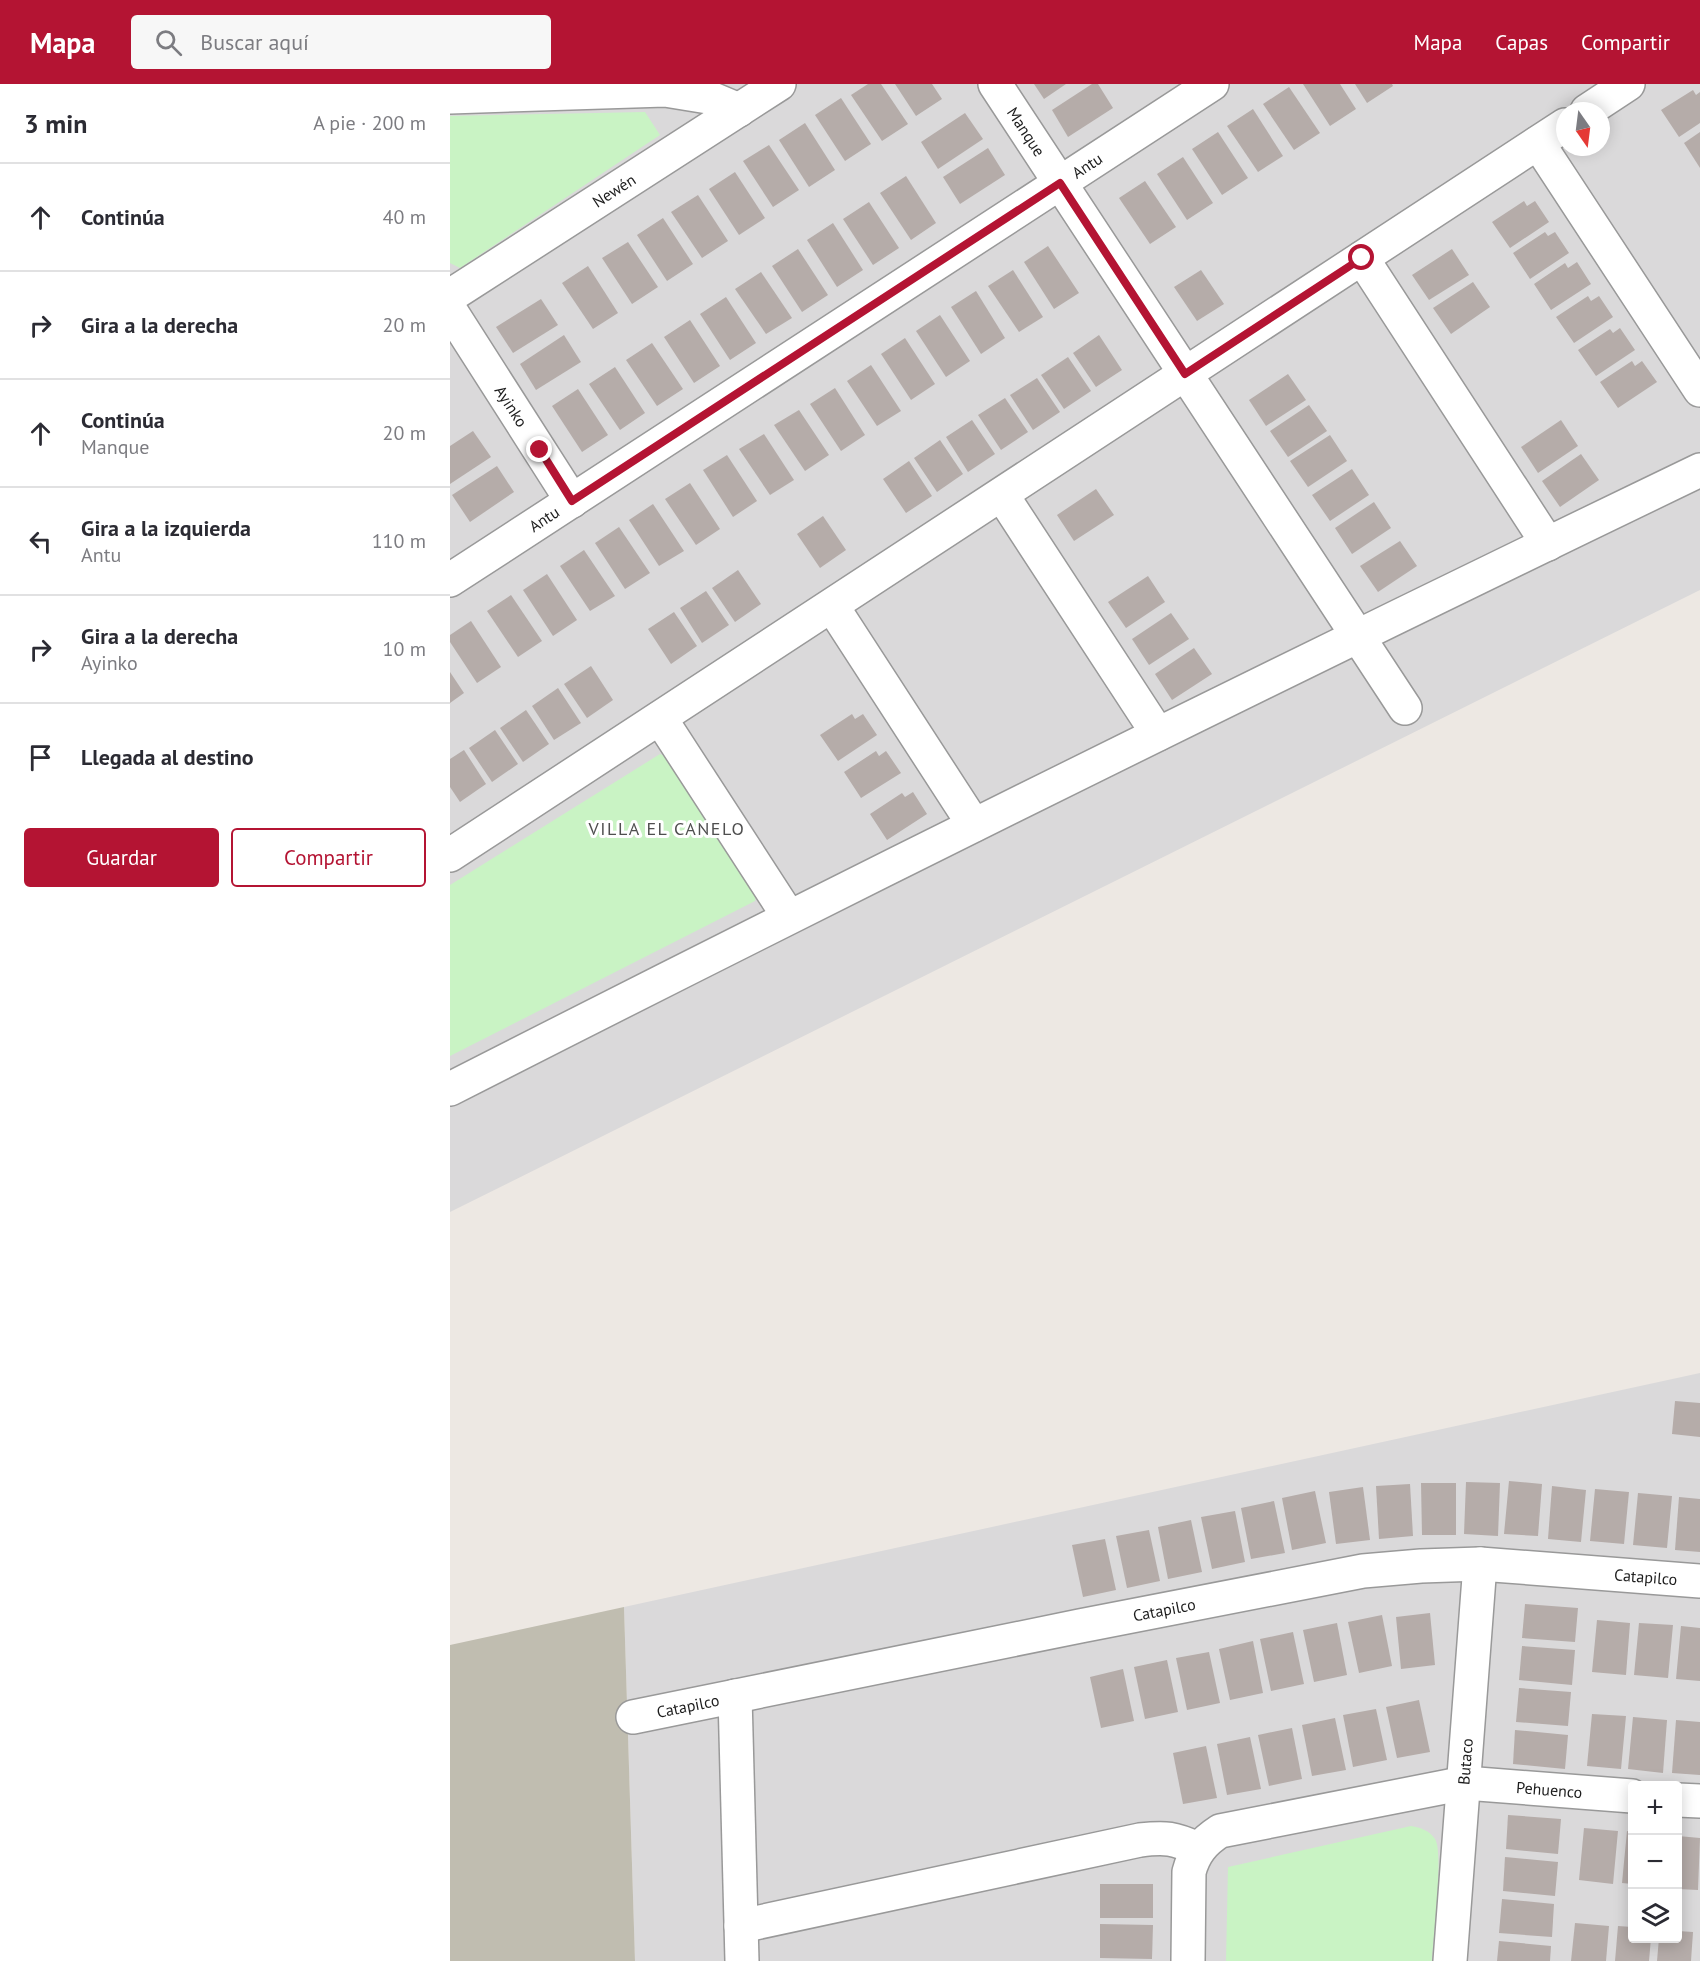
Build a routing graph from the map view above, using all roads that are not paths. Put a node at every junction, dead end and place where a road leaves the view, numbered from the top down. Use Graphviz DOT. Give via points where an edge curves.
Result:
graph roads {
  1 [pos="779,84"];
  2 [pos="995,84"];
  3 [pos="1212,84"];
  4 [pos="1628,84"];
  5 [pos="450,97"];
  6 [pos="1601,102"];
  7 [pos="739,110"];
  8 [pos="1552,134"];
  9 [pos="1060,183"];
  10 [pos="1362,258"];
  11 [pos="450,296"];
  12 [pos="450,310"];
  13 [pos="1185,374"];
  14 [pos="1700,390"];
  15 [pos="1700,470"];
  16 [pos="1002,495"];
  17 [pos="572,501"];
  18 [pos="1548,544"];
  19 [pos="450,580"];
  20 [pos="832,606"];
  21 [pos="1358,635"];
  22 [pos="1405,708"];
  23 [pos="660,718"];
  24 [pos="1158,734"];
  25 [pos="974,825"];
  26 [pos="450,855"];
  27 [pos="789,917"];
  28 [pos="450,1089"];
  29 [pos="1480,1564"];
  30 [pos="1700,1581"];
  31 [pos="735,1696"];
  32 [pos="633,1717"];
  33 [pos="1465,1783"];
  34 [pos="1628,1796"];
  35 [pos="1682,1800"];
  36 [pos="1700,1801"];
  37 [pos="1198,1849"];
  38 [pos="741,1926"];
  39 [pos="742,1961"];
  40 [pos="1188,1961"];
  41 [pos="1450,1961"];
  1 -- 7 [label="street, Newén"];
  2 -- 9 [label="street, Manque"];
  3 -- 9 [label="street, Antu"];
  4 -- 6 [label="street"];
  5 -- 7 [label="street" via="665,90 708,97"];
  7 -- 11 [label="street, Newén"];
  8 -- 10 [label="street"];
  8 -- 14 [label="street"];
  9 -- 13 [label="street, Manque"];
  9 -- 17 [label="street, Antu"];
  10 -- 13 [label="street"];
  10 -- 18 [label="street"];
  12 -- 17 [label="street, Ayinko"];
  13 -- 16 [label="street"];
  13 -- 21 [label="street, Manque"];
  15 -- 18 [label="street"];
  16 -- 20 [label="street"];
  16 -- 24 [label="street"];
  17 -- 19 [label="street, Antu"];
  18 -- 21 [label="street"];
  20 -- 23 [label="street"];
  20 -- 25 [label="street"];
  21 -- 22 [label="street, Manque"];
  21 -- 24 [label="street"];
  23 -- 26 [label="street"];
  23 -- 27 [label="street"];
  24 -- 25 [label="street"];
  25 -- 27 [label="street"];
  27 -- 28 [label="street"];
  29 -- 30 [label="street, Catapilco"];
  29 -- 31 [label="street, Catapilco" via="1363,1571"];
  29 -- 33 [label="street, Butaco"];
  31 -- 32 [label="street, Catapilco"];
  31 -- 38 [label="street"];
  33 -- 34 [label="street, Pehuenco"];
  33 -- 37 [label="street, Pehuenco" via="1233,1827 1207,1839"];
  33 -- 41 [label="street, Butaco"];
  35 -- 36 [label="street"];
  37 -- 38 [label="street" via="1177,1839 1140,1840"];
  37 -- 40 [label="street" via="1188,1879"];
  38 -- 39 [label="street"];
}
